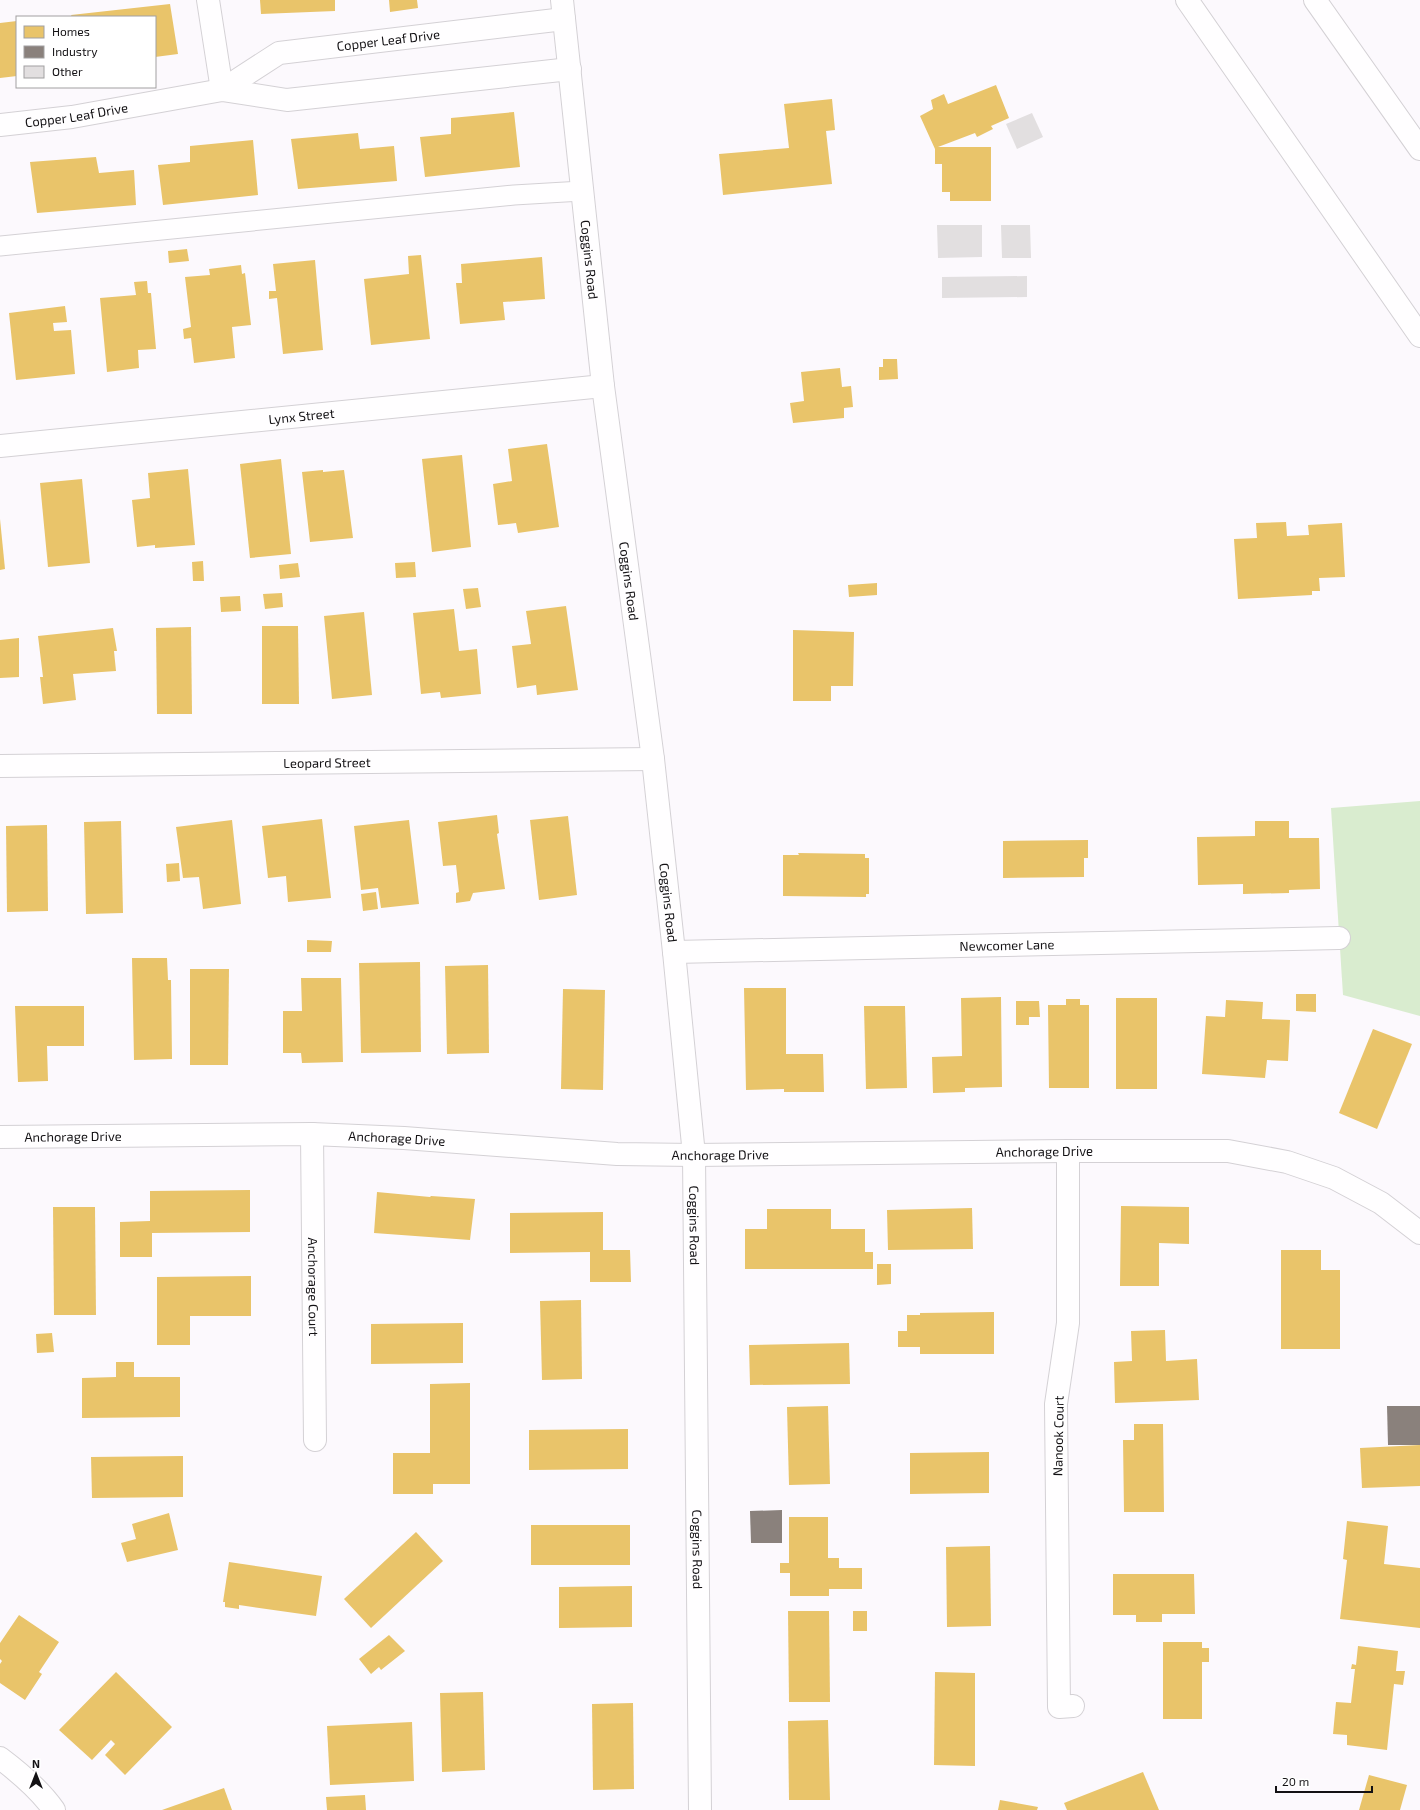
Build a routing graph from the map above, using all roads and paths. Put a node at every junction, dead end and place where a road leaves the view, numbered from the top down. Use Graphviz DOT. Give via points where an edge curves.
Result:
graph roads {
  1 [pos="208,0"];
  2 [pos="1187,0"];
  3 [pos="1315,0"];
  4 [pos="563,10"];
  5 [pos="570,69"];
  6 [pos="222,90"];
  7 [pos="0,125"];
  8 [pos="1420,149"];
  9 [pos="582,191"];
  10 [pos="0,246"];
  11 [pos="1420,336"];
  12 [pos="604,386"];
  13 [pos="0,446"];
  14 [pos="653,759"];
  15 [pos="0,766"];
  16 [pos="1339,938"];
  17 [pos="674,952"];
  18 [pos="312,1134"];
  19 [pos="0,1137"];
  20 [pos="1068,1151"];
  21 [pos="694,1155"];
  22 [pos="1420,1234"];
  23 [pos="315,1440"];
  24 [pos="1073,1706"];
  25 [pos="0,1758"];
  26 [pos="54,1810"];
  27 [pos="700,1810"];
  1 -- 6 [label="main road"];
  2 -- 11 [label="main road"];
  3 -- 8 [label="main road"];
  4 -- 5 [label="main road, Coggins Road"];
  4 -- 6 [label="main road, Copper Leaf Drive" via="279,53"];
  5 -- 6 [label="main road, Copper Leaf Drive" via="287,100"];
  5 -- 9 [label="main road, Coggins Road"];
  6 -- 7 [label="main road, Copper Leaf Drive" via="72,117"];
  9 -- 10 [label="lane" via="514,195"];
  9 -- 12 [label="main road, Coggins Road"];
  12 -- 13 [label="main road, Lynx Street"];
  12 -- 14 [label="main road, Coggins Road"];
  14 -- 15 [label="main road, Leopard Street"];
  14 -- 17 [label="main road, Coggins Road"];
  16 -- 17 [label="main road, Newcomer Lane"];
  17 -- 21 [label="main road, Coggins Road"];
  18 -- 19 [label="main road, Anchorage Drive"];
  18 -- 21 [label="main road, Anchorage Drive" via="404,1138 617,1154"];
  18 -- 23 [label="main road, Anchorage Court"];
  20 -- 21 [label="main road, Anchorage Drive"];
  20 -- 22 [label="main road, Anchorage Drive" via="1228,1151 1287,1162 1334,1178 1381,1203"];
  20 -- 24 [label="main road, Nanook Court" via="1068,1323 1056,1404 1058,1699 1059,1707"];
  21 -- 27 [label="main road, Coggins Road"];
  25 -- 26 [label="main road" via="48,1801"];
}
